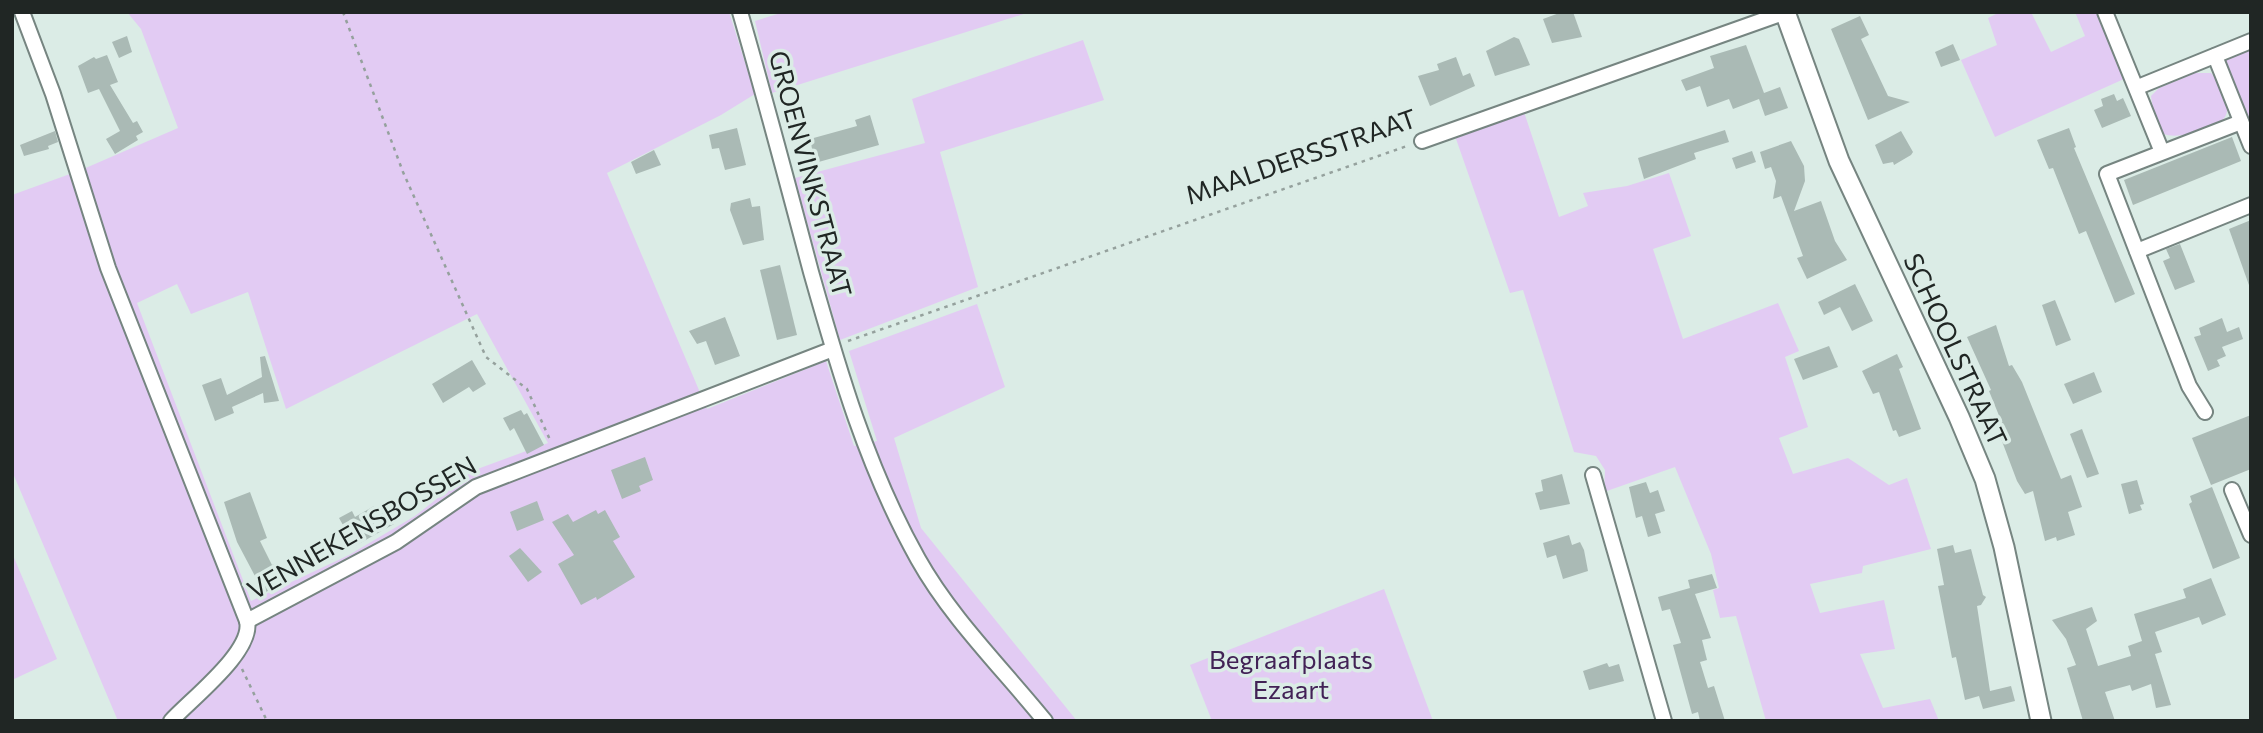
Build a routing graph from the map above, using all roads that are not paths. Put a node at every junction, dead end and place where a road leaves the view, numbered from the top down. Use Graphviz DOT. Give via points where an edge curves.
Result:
graph roads {
  1 [pos="22,12"];
  2 [pos="740,12"];
  3 [pos="1785,12"];
  4 [pos="2105,12"];
  5 [pos="2251,41"];
  6 [pos="2215,56"];
  7 [pos="2138,87"];
  8 [pos="2241,122"];
  9 [pos="1422,141"];
  10 [pos="2251,146"];
  11 [pos="2162,152"];
  12 [pos="2251,205"];
  13 [pos="2137,251"];
  14 [pos="832,349"];
  15 [pos="2205,412"];
  16 [pos="1593,475"];
  17 [pos="2232,490"];
  18 [pos="2251,535"];
  19 [pos="247,621"];
  20 [pos="171,721"];
  21 [pos="1045,721"];
  22 [pos="1664,721"];
  23 [pos="2041,721"];
  1 -- 19 [label="street, VENNEKENSBOSSEN" via="113,280"];
  2 -- 14 [label="street, GROENVINKSTRAAT"];
  3 -- 9 [label="street, MAALDERSSTRAAT"];
  3 -- 23 [label="street, SCHOOLSTRAAT" via="1839,161 1985,479"];
  4 -- 7 [label="street"];
  5 -- 6 [label="street"];
  6 -- 7 [label="street"];
  6 -- 8 [label="street"];
  7 -- 11 [label="street"];
  8 -- 10 [label="street"];
  8 -- 11 [label="street"];
  11 -- 13 [label="street" via="2107,174"];
  12 -- 13 [label="street"];
  13 -- 15 [label="street" via="2189,386"];
  14 -- 19 [label="street, VENNEKENSBOSSEN" via="476,487 396,542"];
  14 -- 21 [label="street, GROENVINKSTRAAT" via="866,454 919,560 961,621"];
  16 -- 22 [label="street"];
  17 -- 18 [label="street"];
  19 -- 20 [label="street" via="248,634 236,656"];
}
